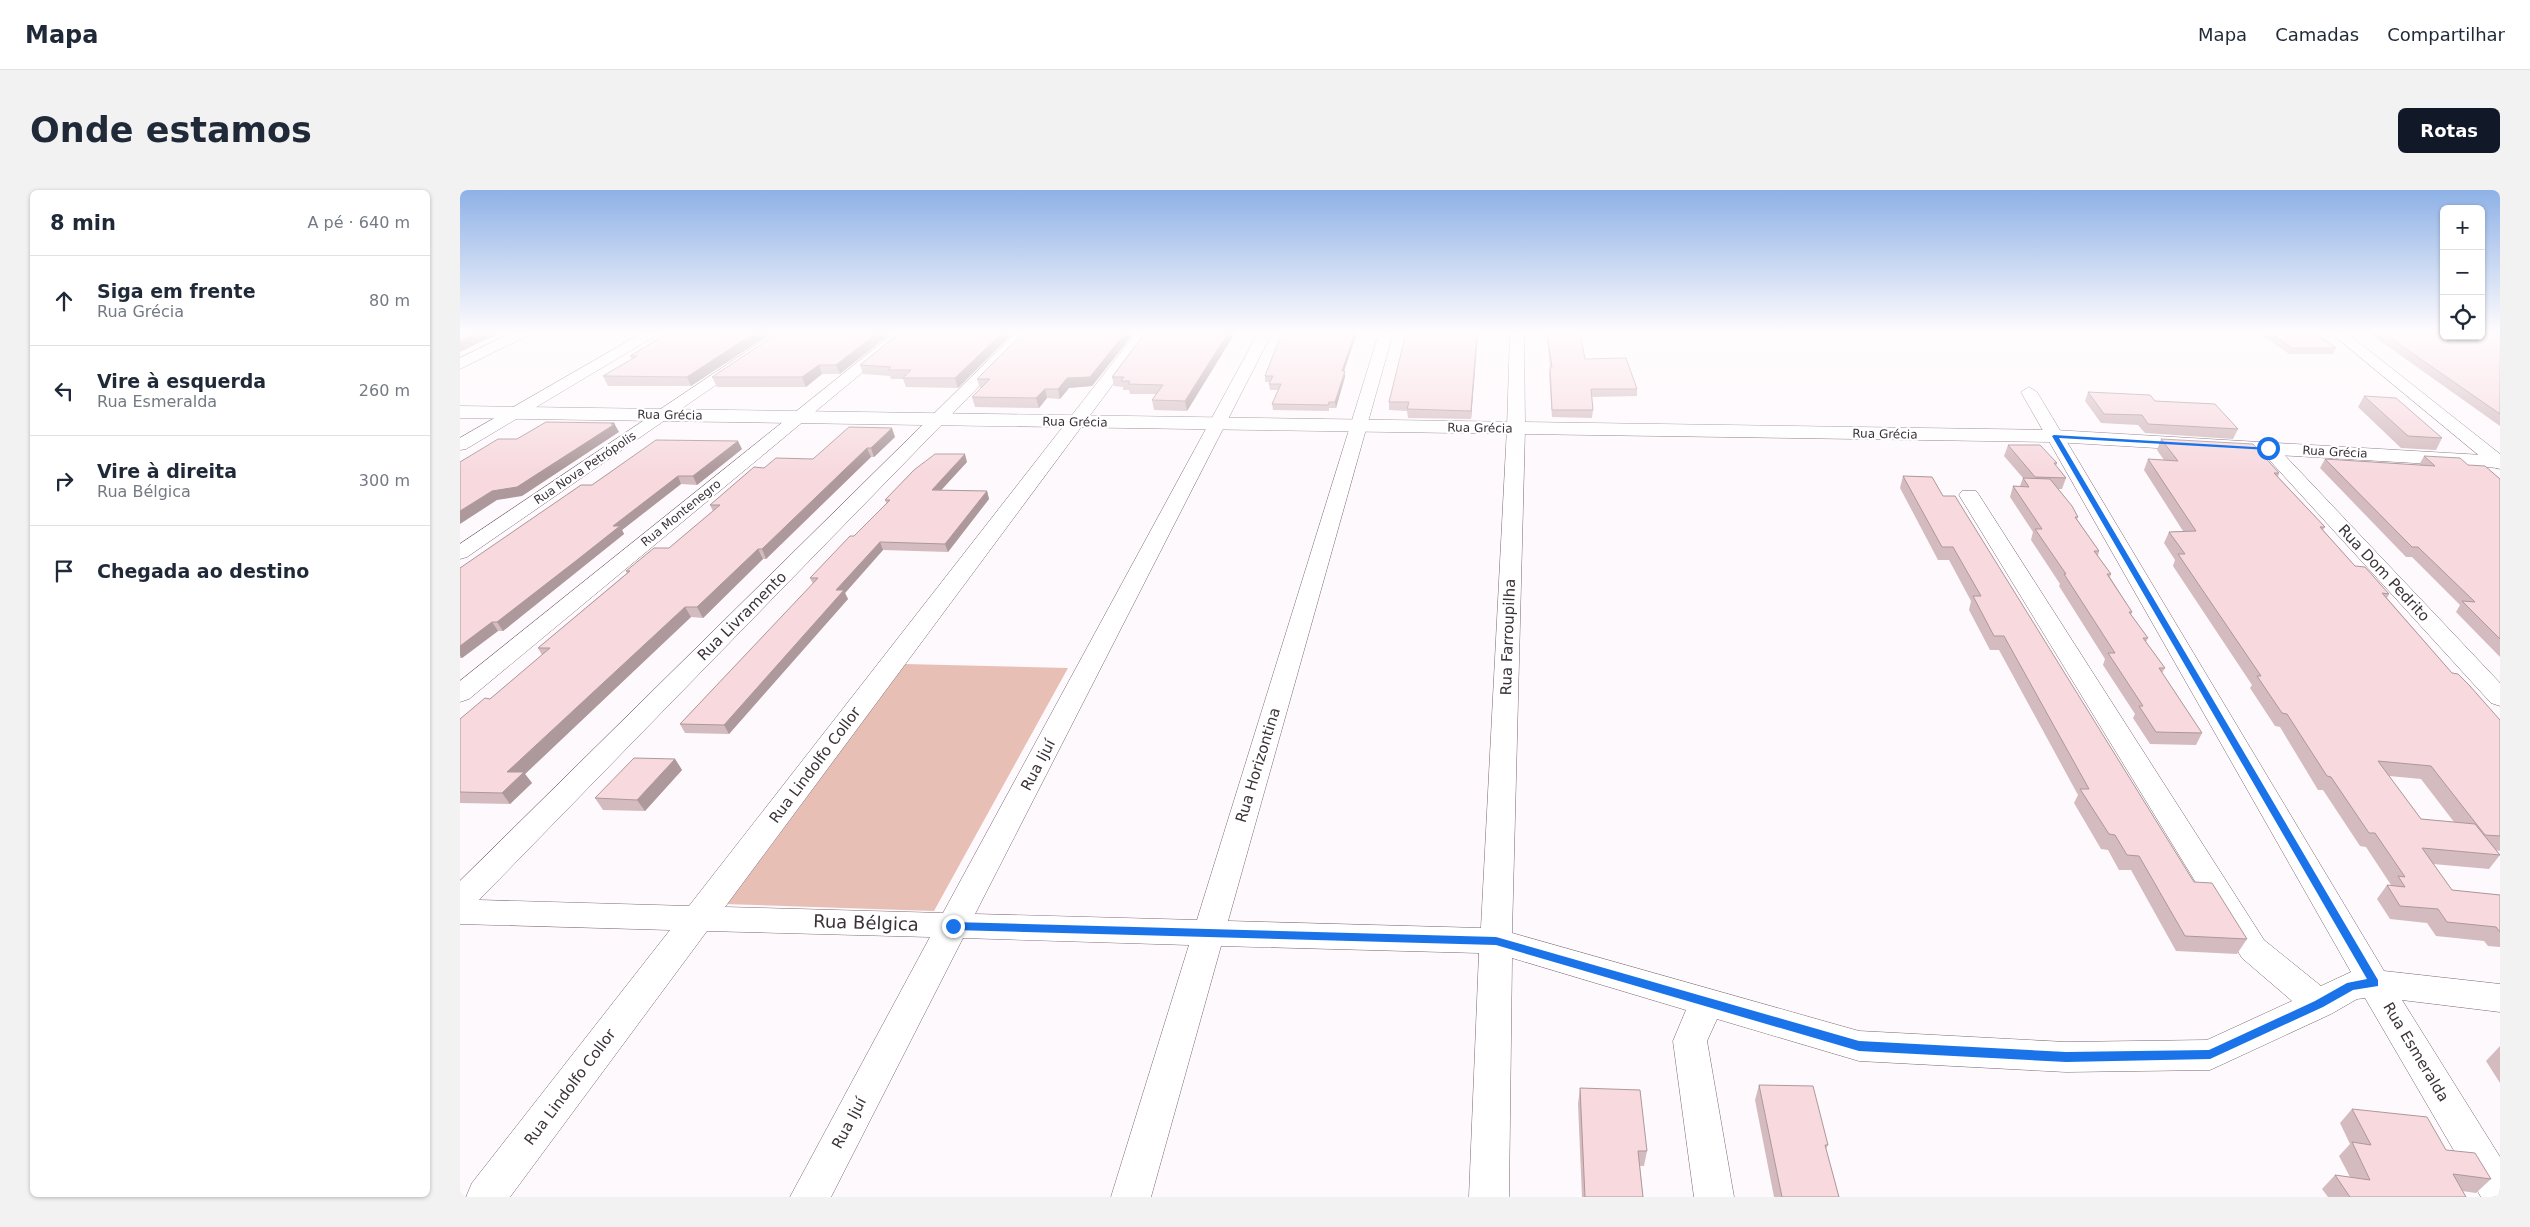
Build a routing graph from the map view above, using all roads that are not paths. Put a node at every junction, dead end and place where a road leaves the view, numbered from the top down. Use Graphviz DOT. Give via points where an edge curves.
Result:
graph roads {
  1 [pos="572,380"];
  2 [pos="714,380"];
  3 [pos="845,380"];
  4 [pos="977,380"];
  5 [pos="1108,380"];
  6 [pos="1240,380"];
  7 [pos="1372,380"];
  8 [pos="1517,380"];
  9 [pos="2397,380"];
  10 [pos="2028,392"];
  11 [pos="460,412"];
  12 [pos="515,413"];
  13 [pos="661,415"];
  14 [pos="799,417"];
  15 [pos="938,419"];
  16 [pos="1076,422"];
  17 [pos="1217,424"];
  18 [pos="1359,426"];
  19 [pos="1516,428"];
  20 [pos="2054,436"];
  21 [pos="460,445"];
  22 [pos="2268,448"];
  23 [pos="2500,462"];
  24 [pos="1969,494"];
  25 [pos="460,553"];
  26 [pos="460,694"];
  27 [pos="2500,698"];
  28 [pos="460,900"];
  29 [pos="460,912"];
  30 [pos="699,918"];
  31 [pos="953,926"];
  32 [pos="1208,933"];
  33 [pos="1496,941"];
  34 [pos="2374,983"];
  35 [pos="2500,998"];
  36 [pos="1707,1002"];
  37 [pos="2319,1004"];
  38 [pos="2500,1193"];
  39 [pos="486,1197"];
  40 [pos="810,1197"];
  41 [pos="1131,1197"];
  42 [pos="1489,1197"];
  43 [pos="1714,1197"];
  1 -- 12 [label="street"];
  2 -- 13 [label="street, Rua Nova Petrópolis"];
  3 -- 14 [label="street, Rua Montenegro"];
  4 -- 15 [label="street, Rua Livramento"];
  5 -- 16 [label="street, Rua Lindolfo Collor"];
  6 -- 17 [label="street, Rua Ijuí"];
  7 -- 18 [label="street, Rua Horizontina"];
  8 -- 19 [label="street, Rua Farroupilha"];
  9 -- 23 [label="street"];
  10 -- 20 [label="street, Rua Esmeralda"];
  11 -- 12 [label="main road, Rua Grécia"];
  12 -- 13 [label="main road, Rua Grécia"];
  12 -- 21 [label="street"];
  13 -- 14 [label="main road, Rua Grécia"];
  13 -- 25 [label="street, Rua Nova Petrópolis"];
  14 -- 15 [label="main road, Rua Grécia"];
  14 -- 26 [label="street, Rua Montenegro"];
  15 -- 16 [label="main road, Rua Grécia"];
  15 -- 28 [label="street, Rua Livramento"];
  16 -- 17 [label="main road, Rua Grécia"];
  16 -- 30 [label="street, Rua Lindolfo Collor"];
  17 -- 18 [label="main road, Rua Grécia"];
  17 -- 31 [label="street, Rua Ijuí"];
  18 -- 19 [label="main road, Rua Grécia"];
  18 -- 32 [label="street, Rua Horizontina"];
  19 -- 20 [label="main road, Rua Grécia"];
  19 -- 33 [label="street, Rua Farroupilha"];
  20 -- 22 [label="main road, Rua Grécia"];
  20 -- 34 [label="street, Rua Esmeralda"];
  22 -- 23 [label="main road, Rua Grécia"];
  22 -- 27 [label="street, Rua Dom Pedrito"];
  24 -- 37 [label="street" via="2253,949"];
  29 -- 30 [label="street, Rua Bélgica"];
  30 -- 31 [label="street, Rua Bélgica"];
  30 -- 39 [label="street, Rua Lindolfo Collor"];
  31 -- 32 [label="street, Rua Bélgica"];
  31 -- 40 [label="street, Rua Ijuí"];
  32 -- 33 [label="street, Rua Bélgica"];
  32 -- 41 [label="street, Rua Horizontina"];
  33 -- 36 [label="street, Rua Bélgica"];
  33 -- 42 [label="street, Rua Farroupilha"];
  34 -- 35 [label="street, Rua Bélgica"];
  34 -- 37 [label="street, Rua Bélgica" via="2351,986"];
  34 -- 38 [label="street, Rua Esmeralda"];
  36 -- 37 [label="street, Rua Bélgica" via="1859,1046 2066,1057 2210,1054"];
  36 -- 43 [label="street" via="1690,1041"];
}
